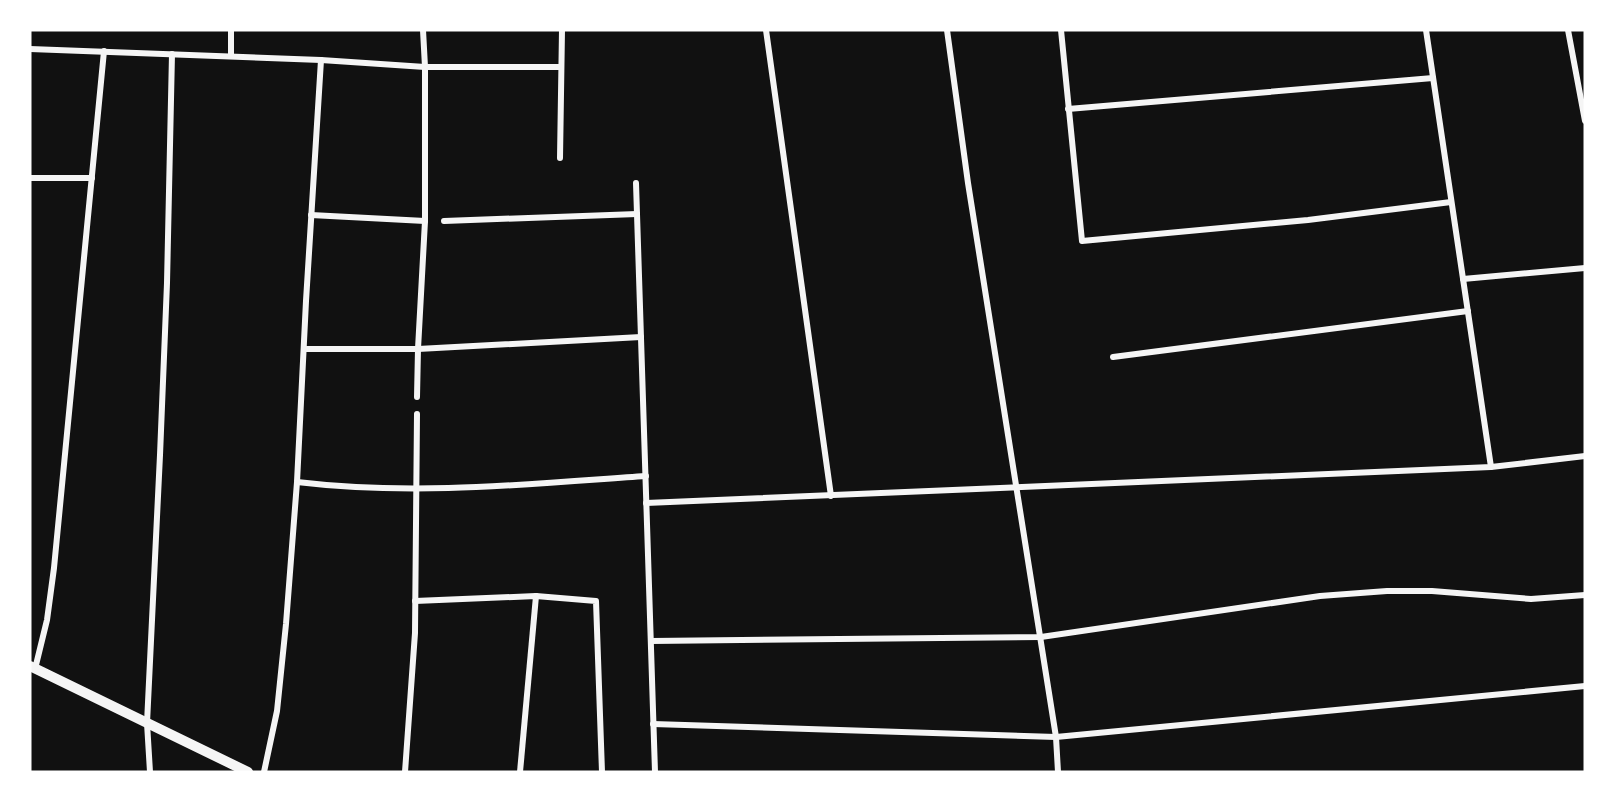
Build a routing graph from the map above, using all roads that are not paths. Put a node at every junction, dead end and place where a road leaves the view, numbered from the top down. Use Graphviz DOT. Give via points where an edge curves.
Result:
graph roads {
  1 [pos="231,30"];
  2 [pos="423,30"];
  3 [pos="562,30"];
  4 [pos="766,30"];
  5 [pos="947,30"];
  6 [pos="1061,30"];
  7 [pos="1426,30"];
  8 [pos="1568,30"];
  9 [pos="30,49"];
  10 [pos="104,51"];
  11 [pos="172,54"];
  12 [pos="231,56"];
  13 [pos="321,60"];
  14 [pos="425,67"];
  15 [pos="561,67"];
  16 [pos="1432,78"];
  17 [pos="1068,109"];
  18 [pos="1585,121"];
  19 [pos="560,158"];
  20 [pos="30,177"];
  21 [pos="92,178"];
  22 [pos="636,183"];
  23 [pos="1451,202"];
  24 [pos="637,214"];
  25 [pos="311,215"];
  26 [pos="444,220"];
  27 [pos="425,221"];
  28 [pos="1585,268"];
  29 [pos="1463,279"];
  30 [pos="1468,311"];
  31 [pos="641,337"];
  32 [pos="304,349"];
  33 [pos="418,349"];
  34 [pos="1113,357"];
  35 [pos="417,397"];
  36 [pos="417,414"];
  37 [pos="1585,456"];
  38 [pos="1491,466"];
  39 [pos="646,476"];
  40 [pos="297,482"];
  41 [pos="417,488"];
  42 [pos="1017,488"];
  43 [pos="831,496"];
  44 [pos="646,504"];
  45 [pos="1585,595"];
  46 [pos="536,597"];
  47 [pos="415,601"];
  48 [pos="1041,637"];
  49 [pos="651,641"];
  50 [pos="33,667"];
  51 [pos="1585,686"];
  52 [pos="147,723"];
  53 [pos="653,724"];
  54 [pos="1056,737"];
  55 [pos="150,772"];
  56 [pos="248,772"];
  57 [pos="264,772"];
  58 [pos="405,772"];
  59 [pos="520,772"];
  60 [pos="602,772"];
  61 [pos="655,772"];
  62 [pos="1058,772"];
  1 -- 12 [label="street"];
  2 -- 14 [label="street"];
  3 -- 15 [label="street"];
  4 -- 43 [label="street"];
  5 -- 42 [label="street"];
  6 -- 17 [label="street"];
  7 -- 16 [label="street"];
  8 -- 18 [label="street"];
  9 -- 10 [label="street"];
  10 -- 11 [label="street"];
  10 -- 21 [label="street"];
  11 -- 12 [label="street"];
  11 -- 52 [label="street" via="167,283"];
  12 -- 13 [label="street"];
  13 -- 14 [label="street"];
  13 -- 25 [label="street"];
  14 -- 15 [label="street"];
  14 -- 27 [label="street"];
  15 -- 19 [label="street"];
  16 -- 17 [label="street"];
  16 -- 23 [label="street"];
  17 -- 23 [label="street" via="1082,241"];
  20 -- 21 [label="street"];
  21 -- 50 [label="street" via="54,568"];
  22 -- 24 [label="street"];
  23 -- 29 [label="street"];
  24 -- 26 [label="street"];
  24 -- 31 [label="street"];
  25 -- 27 [label="street"];
  25 -- 32 [label="street"];
  27 -- 33 [label="street"];
  28 -- 29 [label="street"];
  29 -- 30 [label="street"];
  30 -- 34 [label="street"];
  30 -- 38 [label="street"];
  31 -- 33 [label="street"];
  31 -- 39 [label="street"];
  32 -- 33 [label="street"];
  32 -- 40 [label="street"];
  33 -- 35 [label="street"];
  36 -- 41 [label="street"];
  37 -- 38 [label="street"];
  38 -- 42 [label="street"];
  39 -- 41 [label="street"];
  39 -- 44 [label="street"];
  40 -- 41 [label="street"];
  40 -- 57 [label="street" via="277,711"];
  41 -- 47 [label="street"];
  42 -- 43 [label="street"];
  42 -- 48 [label="street"];
  43 -- 44 [label="street"];
  44 -- 49 [label="street"];
  45 -- 48 [label="street" via="1531,599 1387,591 1320,596"];
  46 -- 47 [label="street"];
  46 -- 59 [label="street"];
  46 -- 60 [label="street" via="596,601"];
  47 -- 58 [label="street"];
  48 -- 49 [label="street"];
  48 -- 54 [label="street"];
  49 -- 53 [label="street"];
  50 -- 52 [label="street"];
  51 -- 54 [label="street"];
  52 -- 55 [label="street"];
  52 -- 56 [label="street"];
  53 -- 54 [label="street"];
  53 -- 61 [label="street"];
  54 -- 62 [label="street"];
}
